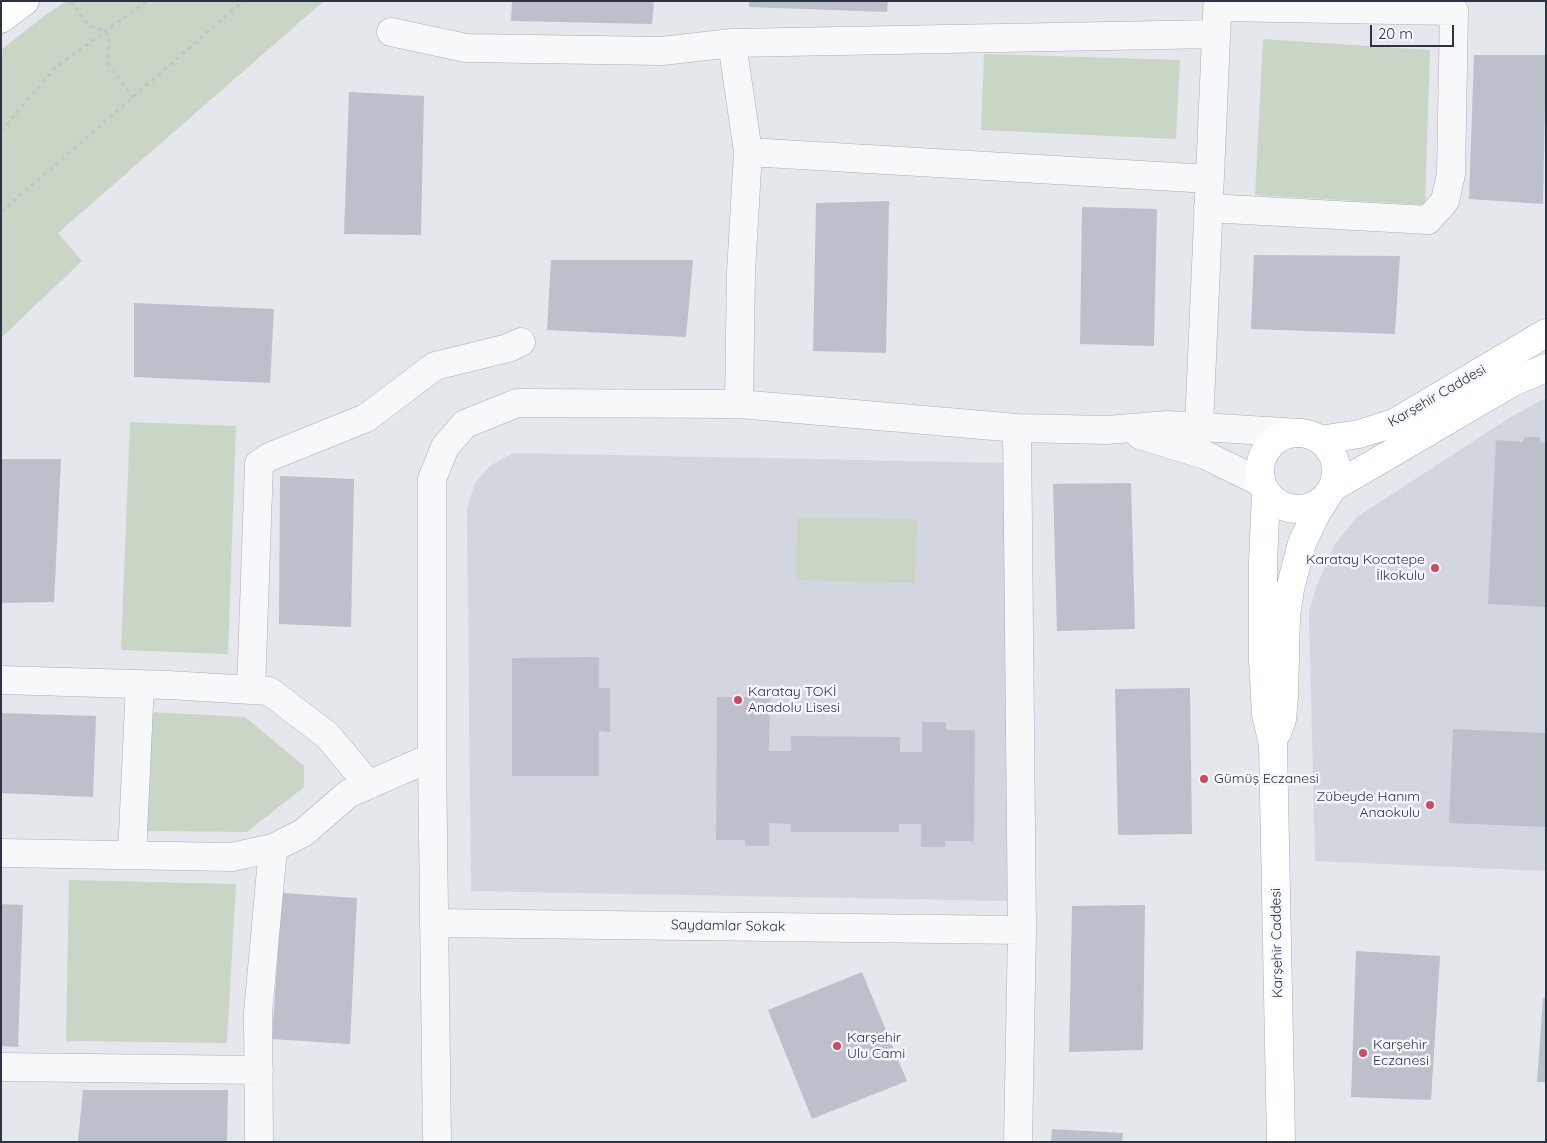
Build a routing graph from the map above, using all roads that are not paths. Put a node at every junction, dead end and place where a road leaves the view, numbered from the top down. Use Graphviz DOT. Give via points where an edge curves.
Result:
graph roads {
  1 [pos="25,1"];
  2 [pos="1217,4"];
  3 [pos="1,19"];
  4 [pos="391,32"];
  5 [pos="1216,34"];
  6 [pos="732,43"];
  7 [pos="748,152"];
  8 [pos="1209,179"];
  9 [pos="1208,208"];
  10 [pos="1546,333"];
  11 [pos="521,342"];
  12 [pos="1546,368"];
  13 [pos="740,404"];
  14 [pos="1199,426"];
  15 [pos="1017,428"];
  16 [pos="1107,430"];
  17 [pos="1310,436"];
  18 [pos="1264,488"];
  19 [pos="1330,492"];
  20 [pos="1,680"];
  21 [pos="140,684"];
  22 [pos="250,690"];
  23 [pos="1273,744"];
  24 [pos="432,757"];
  25 [pos="369,785"];
  26 [pos="273,848"];
  27 [pos="1,853"];
  28 [pos="132,855"];
  29 [pos="434,923"];
  30 [pos="1022,930"];
  31 [pos="1,1067"];
  32 [pos="259,1070"];
  33 [pos="259,1142"];
  34 [pos="437,1142"];
  35 [pos="1018,1142"];
  36 [pos="1281,1142"];
  1 -- 3 [label="main road"];
  2 -- 5 [label="street"];
  2 -- 9 [label="street" via="1454,11 1452,174 1444,201 1428,220"];
  4 -- 6 [label="street" via="466,48 662,51"];
  5 -- 6 [label="street"];
  5 -- 8 [label="street"];
  6 -- 7 [label="street"];
  7 -- 8 [label="street"];
  7 -- 13 [label="street" via="740,272"];
  8 -- 9 [label="street"];
  9 -- 14 [label="street"];
  10 -- 17 [label="main road, Karşehir Caddesi" via="1394,423 1359,434"];
  11 -- 22 [label="street" via="435,366 366,418 259,464"];
  12 -- 19 [label="main road, Karşehir Caddesi" via="1513,382"];
  13 -- 15 [label="street"];
  13 -- 24 [label="street" via="517,403 465,424 445,447 432,479"];
  14 -- 16 [label="street" via="1140,426"];
  14 -- 17 [label="street"];
  15 -- 16 [label="street"];
  15 -- 30 [label="street"];
  16 -- 18 [label="street" via="1152,437 1204,454"];
  17 -- 18 [label="main road" via="1282,436 1268,448 1260,465"];
  17 -- 19 [label="main road" via="1330,450 1336,461 1337,473"];
  18 -- 19 [label="main road" via="1274,501 1296,510 1319,504"];
  18 -- 23 [label="main road, Karşehir Caddesi" via="1263,686"];
  19 -- 23 [label="main road, Karşehir Caddesi" via="1302,543 1290,589 1282,719"];
  20 -- 21 [label="street"];
  21 -- 22 [label="street"];
  21 -- 28 [label="street"];
  22 -- 25 [label="street" via="269,692 327,735"];
  23 -- 36 [label="main road, Karşehir Caddesi"];
  24 -- 25 [label="street"];
  24 -- 29 [label="street"];
  25 -- 26 [label="street" via="348,794 304,833"];
  26 -- 28 [label="street" via="232,857"];
  26 -- 32 [label="street" via="258,1013"];
  27 -- 28 [label="street"];
  29 -- 30 [label="street, Saydamlar Sokak"];
  29 -- 34 [label="street"];
  30 -- 35 [label="street"];
  31 -- 32 [label="street"];
  32 -- 33 [label="street"];
}
